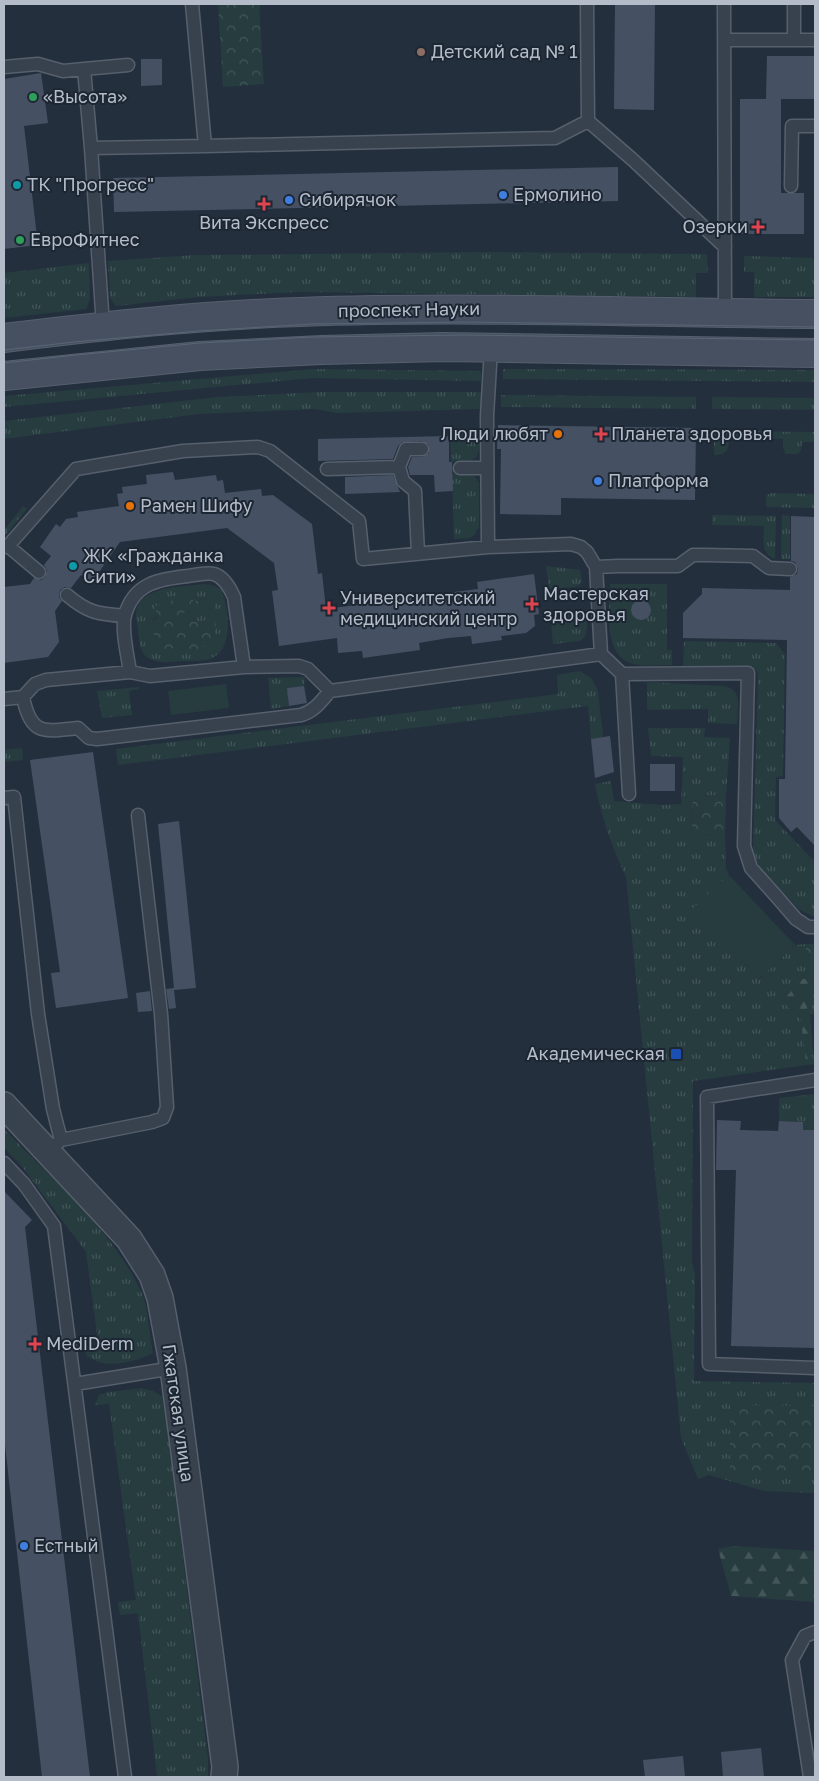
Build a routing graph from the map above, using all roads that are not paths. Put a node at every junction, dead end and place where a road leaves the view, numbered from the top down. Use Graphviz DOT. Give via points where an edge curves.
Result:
graph roads {
  1 [pos="192,4"];
  2 [pos="587,4"];
  3 [pos="724,4"];
  4 [pos="794,4"];
  5 [pos="724,40"];
  6 [pos="794,40"];
  7 [pos="815,40"];
  8 [pos="128,66"];
  9 [pos="4,68"];
  10 [pos="84,69"];
  11 [pos="588,121"];
  12 [pos="815,126"];
  13 [pos="205,146"];
  14 [pos="91,148"];
  15 [pos="791,186"];
  16 [pos="725,247"];
  17 [pos="725,314"];
  18 [pos="815,314"];
  19 [pos="103,326"];
  20 [pos="4,338"];
  21 [pos="491,348"];
  22 [pos="815,353"];
  23 [pos="4,376"];
  24 [pos="422,449"];
  25 [pos="398,467"];
  26 [pos="460,468"];
  27 [pos="487,468"];
  28 [pos="327,469"];
  29 [pos="6,547"];
  30 [pos="488,547"];
  31 [pos="418,554"];
  32 [pos="596,567"];
  33 [pos="790,569"];
  34 [pos="39,572"];
  35 [pos="67,595"];
  36 [pos="125,616"];
  37 [pos="601,654"];
  38 [pos="244,667"];
  39 [pos="130,672"];
  40 [pos="622,674"];
  41 [pos="330,691"];
  42 [pos="23,697"];
  43 [pos="4,699"];
  44 [pos="629,794"];
  45 [pos="4,798"];
  46 [pos="138,815"];
  47 [pos="815,927"];
  48 [pos="815,1080"];
  49 [pos="4,1105"];
  50 [pos="54,1146"];
  51 [pos="4,1163"];
  52 [pos="173,1368"];
  53 [pos="815,1368"];
  54 [pos="75,1384"];
  55 [pos="815,1632"];
  56 [pos="124,1777"];
  57 [pos="224,1777"];
  58 [pos="810,1777"];
  1 -- 13 [label="lane"];
  2 -- 11 [label="lane"];
  3 -- 5 [label="lane"];
  4 -- 6 [label="lane"];
  5 -- 6 [label="lane"];
  5 -- 16 [label="lane"];
  6 -- 7 [label="lane"];
  8 -- 10 [label="lane"];
  9 -- 10 [label="lane" via="38,64 63,71"];
  10 -- 14 [label="lane"];
  11 -- 13 [label="lane" via="555,138"];
  11 -- 16 [label="lane"];
  12 -- 15 [label="lane" via="792,126"];
  13 -- 14 [label="lane"];
  14 -- 19 [label="lane"];
  16 -- 17 [label="lane"];
  17 -- 18 [label="main road, проспект Науки"];
  17 -- 19 [label="main road, проспект Науки" via="442,309 289,312"];
  19 -- 20 [label="main road, проспект Науки"];
  21 -- 22 [label="main road"];
  21 -- 23 [label="main road" via="332,349 200,356"];
  21 -- 27 [label="lane"];
  24 -- 25 [label="lane" via="406,450"];
  25 -- 28 [label="lane"];
  25 -- 31 [label="lane" via="403,481 415,491"];
  26 -- 27 [label="lane"];
  27 -- 30 [label="lane"];
  29 -- 31 [label="lane" via="76,469 183,451 258,447 270,450 360,521 363,559"];
  29 -- 34 [label="lane"];
  30 -- 31 [label="lane"];
  30 -- 32 [label="lane" via="571,544 581,546"];
  32 -- 33 [label="lane" via="678,566 693,555 705,555 753,556 769,568"];
  32 -- 37 [label="lane"];
  35 -- 36 [label="lane" via="85,609 99,614"];
  36 -- 38 [label="lane" via="139,592 153,581 215,574 230,588 234,597"];
  36 -- 39 [label="lane"];
  37 -- 40 [label="lane"];
  37 -- 41 [label="lane"];
  38 -- 39 [label="lane" via="150,676"];
  38 -- 41 [label="lane" via="299,666 308,669"];
  39 -- 42 [label="lane" via="46,680 36,684"];
  40 -- 44 [label="lane"];
  40 -- 47 [label="lane" via="748,673 744,846 751,868 764,883 796,919 808,927"];
  41 -- 42 [label="lane" via="316,707 301,714 97,739 89,738 78,728 45,731 33,723"];
  42 -- 43 [label="lane"];
  45 -- 50 [label="lane" via="14,797 38,1014 53,1109"];
  46 -- 50 [label="lane" via="161,1014 167,1107 163,1118 152,1122"];
  48 -- 53 [label="lane" via="706,1096 710,1364"];
  49 -- 50 [label="street, Гжатская улица"];
  50 -- 52 [label="street, Гжатская улица" via="129,1239 152,1275 160,1298"];
  51 -- 54 [label="lane" via="24,1184 54,1226"];
  52 -- 54 [label="lane"];
  52 -- 57 [label="street, Гжатская улица"];
  54 -- 56 [label="lane"];
  55 -- 58 [label="lane" via="805,1636 792,1660"];
}
